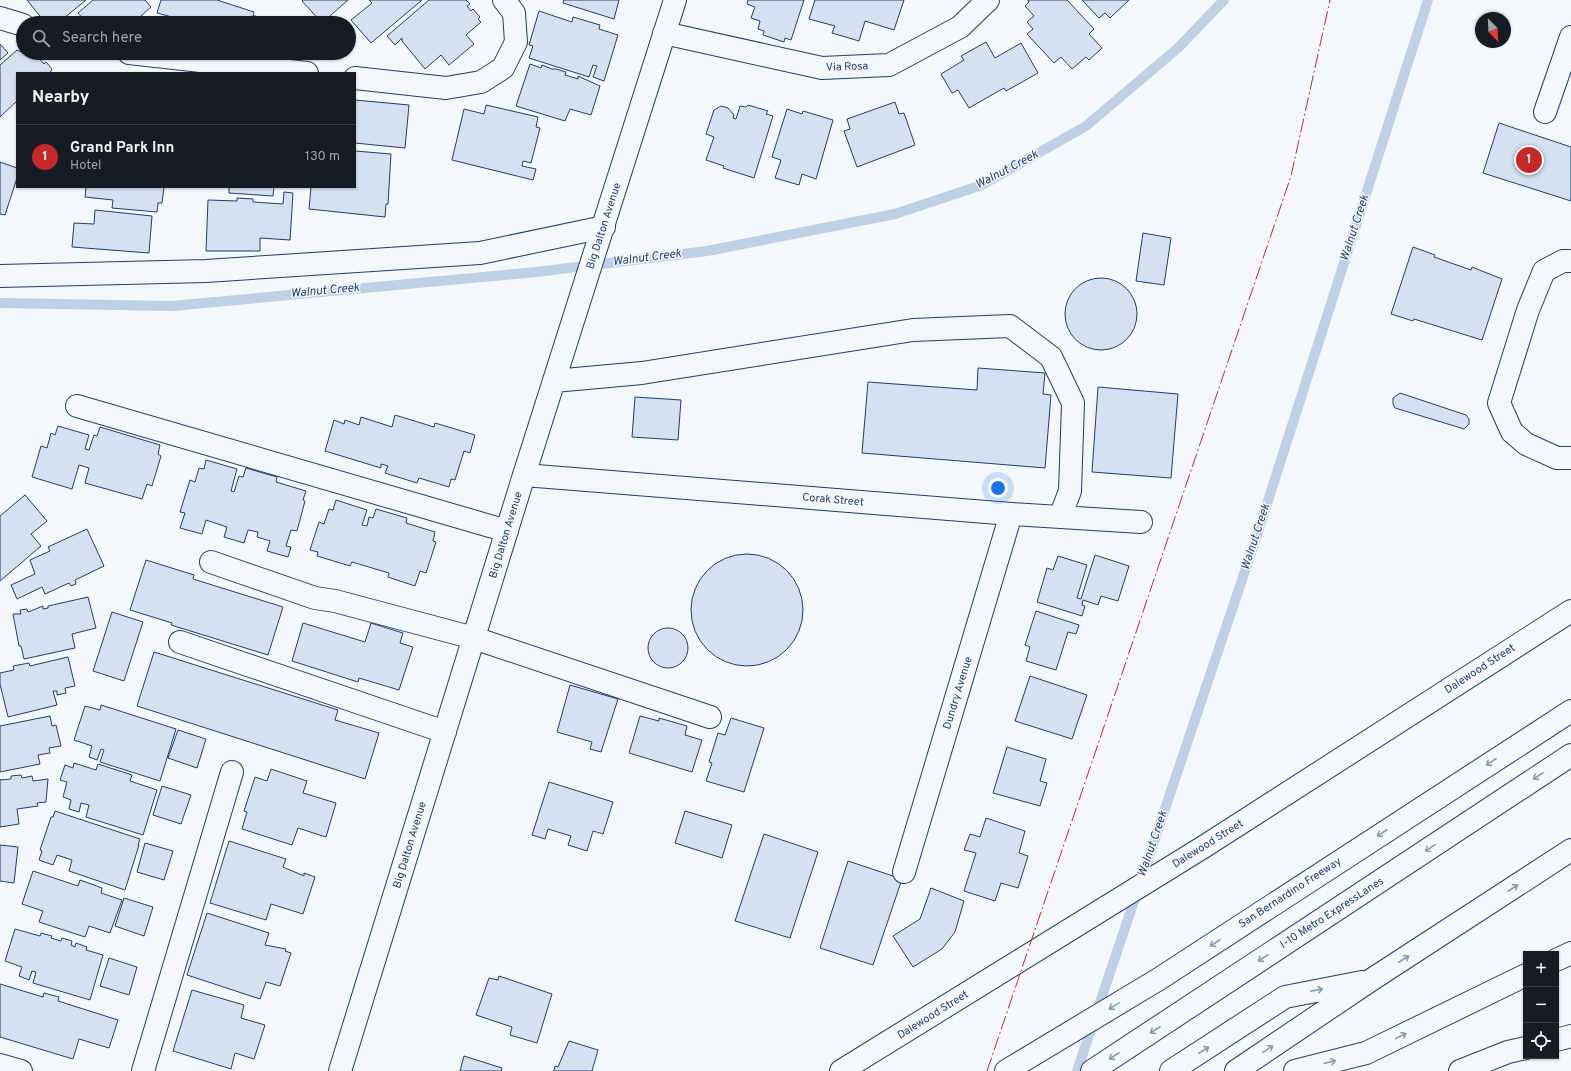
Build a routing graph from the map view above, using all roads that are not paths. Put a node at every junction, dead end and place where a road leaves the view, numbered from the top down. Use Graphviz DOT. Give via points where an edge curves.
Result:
graph roads {
  1 [pos="504,0"];
  2 [pos="675,0"];
  3 [pos="988,0"];
  4 [pos="0,18"];
  5 [pos="16,23"];
  6 [pos="664,33"];
  7 [pos="1571,37"];
  8 [pos="191,60"];
  9 [pos="298,72"];
  10 [pos="356,78"];
  11 [pos="1546,112"];
  12 [pos="602,233"];
  13 [pos="1571,260"];
  14 [pos="0,276"];
  15 [pos="554,381"];
  16 [pos="77,406"];
  17 [pos="1571,458"];
  18 [pos="524,475"];
  19 [pos="1011,514"];
  20 [pos="1060,517"];
  21 [pos="1141,522"];
  22 [pos="507,530"];
  23 [pos="211,562"];
  24 [pos="1571,611"];
  25 [pos="474,638"];
  26 [pos="180,642"];
  27 [pos="1571,710"];
  28 [pos="710,717"];
  29 [pos="445,732"];
  30 [pos="1571,755"];
  31 [pos="232,772"];
  32 [pos="1571,850"];
  33 [pos="904,872"];
  34 [pos="1571,952"];
  35 [pos="1559,958"];
  36 [pos="1523,976"];
  37 [pos="1371,980"];
  38 [pos="1571,1036"];
  39 [pos="1559,1039"];
  40 [pos="1523,1049"];
  41 [pos="0,1065"];
  42 [pos="1008,1069"];
  43 [pos="21,1071"];
  44 [pos="143,1071"];
  45 [pos="340,1071"];
  46 [pos="841,1071"];
  47 [pos="1092,1071"];
  48 [pos="1171,1071"];
  49 [pos="1236,1071"];
  50 [pos="1295,1071"];
  51 [pos="1460,1071"];
  1 -- 10 [label="main road" via="514,13 516,42 503,68 481,82 446,88"];
  2 -- 6 [label="main road, Big Dalton Avenue"];
  3 -- 6 [label="main road, Via Rosa" via="960,27 889,65 822,68"];
  4 -- 5 [label="main road"];
  6 -- 12 [label="main road, Big Dalton Avenue"];
  7 -- 11 [label="main road"];
  8 -- 9 [label="main road"];
  12 -- 14 [label="main road" via="480,253 206,271"];
  12 -- 15 [label="main road, Big Dalton Avenue"];
  13 -- 17 [label="main road" via="1563,261 1544,271 1528,310 1499,403 1512,432 1526,444 1558,458"];
  15 -- 18 [label="main road, Big Dalton Avenue"];
  15 -- 20 [label="main road" via="642,373 913,330 1010,326 1051,357 1073,403 1070,491"];
  16 -- 22 [label="main road"];
  18 -- 19 [label="main road, Corak Street"];
  18 -- 22 [label="main road, Big Dalton Avenue"];
  19 -- 20 [label="main road, Corak Street"];
  19 -- 33 [label="main road, Dundry Avenue"];
  20 -- 21 [label="main road, Corak Street"];
  22 -- 25 [label="main road, Big Dalton Avenue"];
  23 -- 25 [label="main road" via="314,598 335,601"];
  24 -- 46 [label="main road, Dalewood Street" via="1206,846"];
  25 -- 28 [label="main road"];
  25 -- 29 [label="main road, Big Dalton Avenue"];
  26 -- 29 [label="main road"];
  27 -- 42 [label="main road, San Bernardino Freeway, one-way" via="1159,979"];
  29 -- 45 [label="main road, Big Dalton Avenue"];
  30 -- 47 [label="main road, I-10 Metro ExpressLanes, one-way"];
  31 -- 44 [label="main road"];
  37 -- 32 [label="main road, one-way"];
  34 -- 35 [label="main road"];
  50 -- 36 [label="main road, one-way" via="1366,1053"];
  48 -- 37 [label="main road, one-way" via="1285,997"];
  49 -- 37 [label="main road, one-way"];
  38 -- 39 [label="main road"];
  40 -- 51 [label="main road"];
  41 -- 43 [label="main road"];
}
